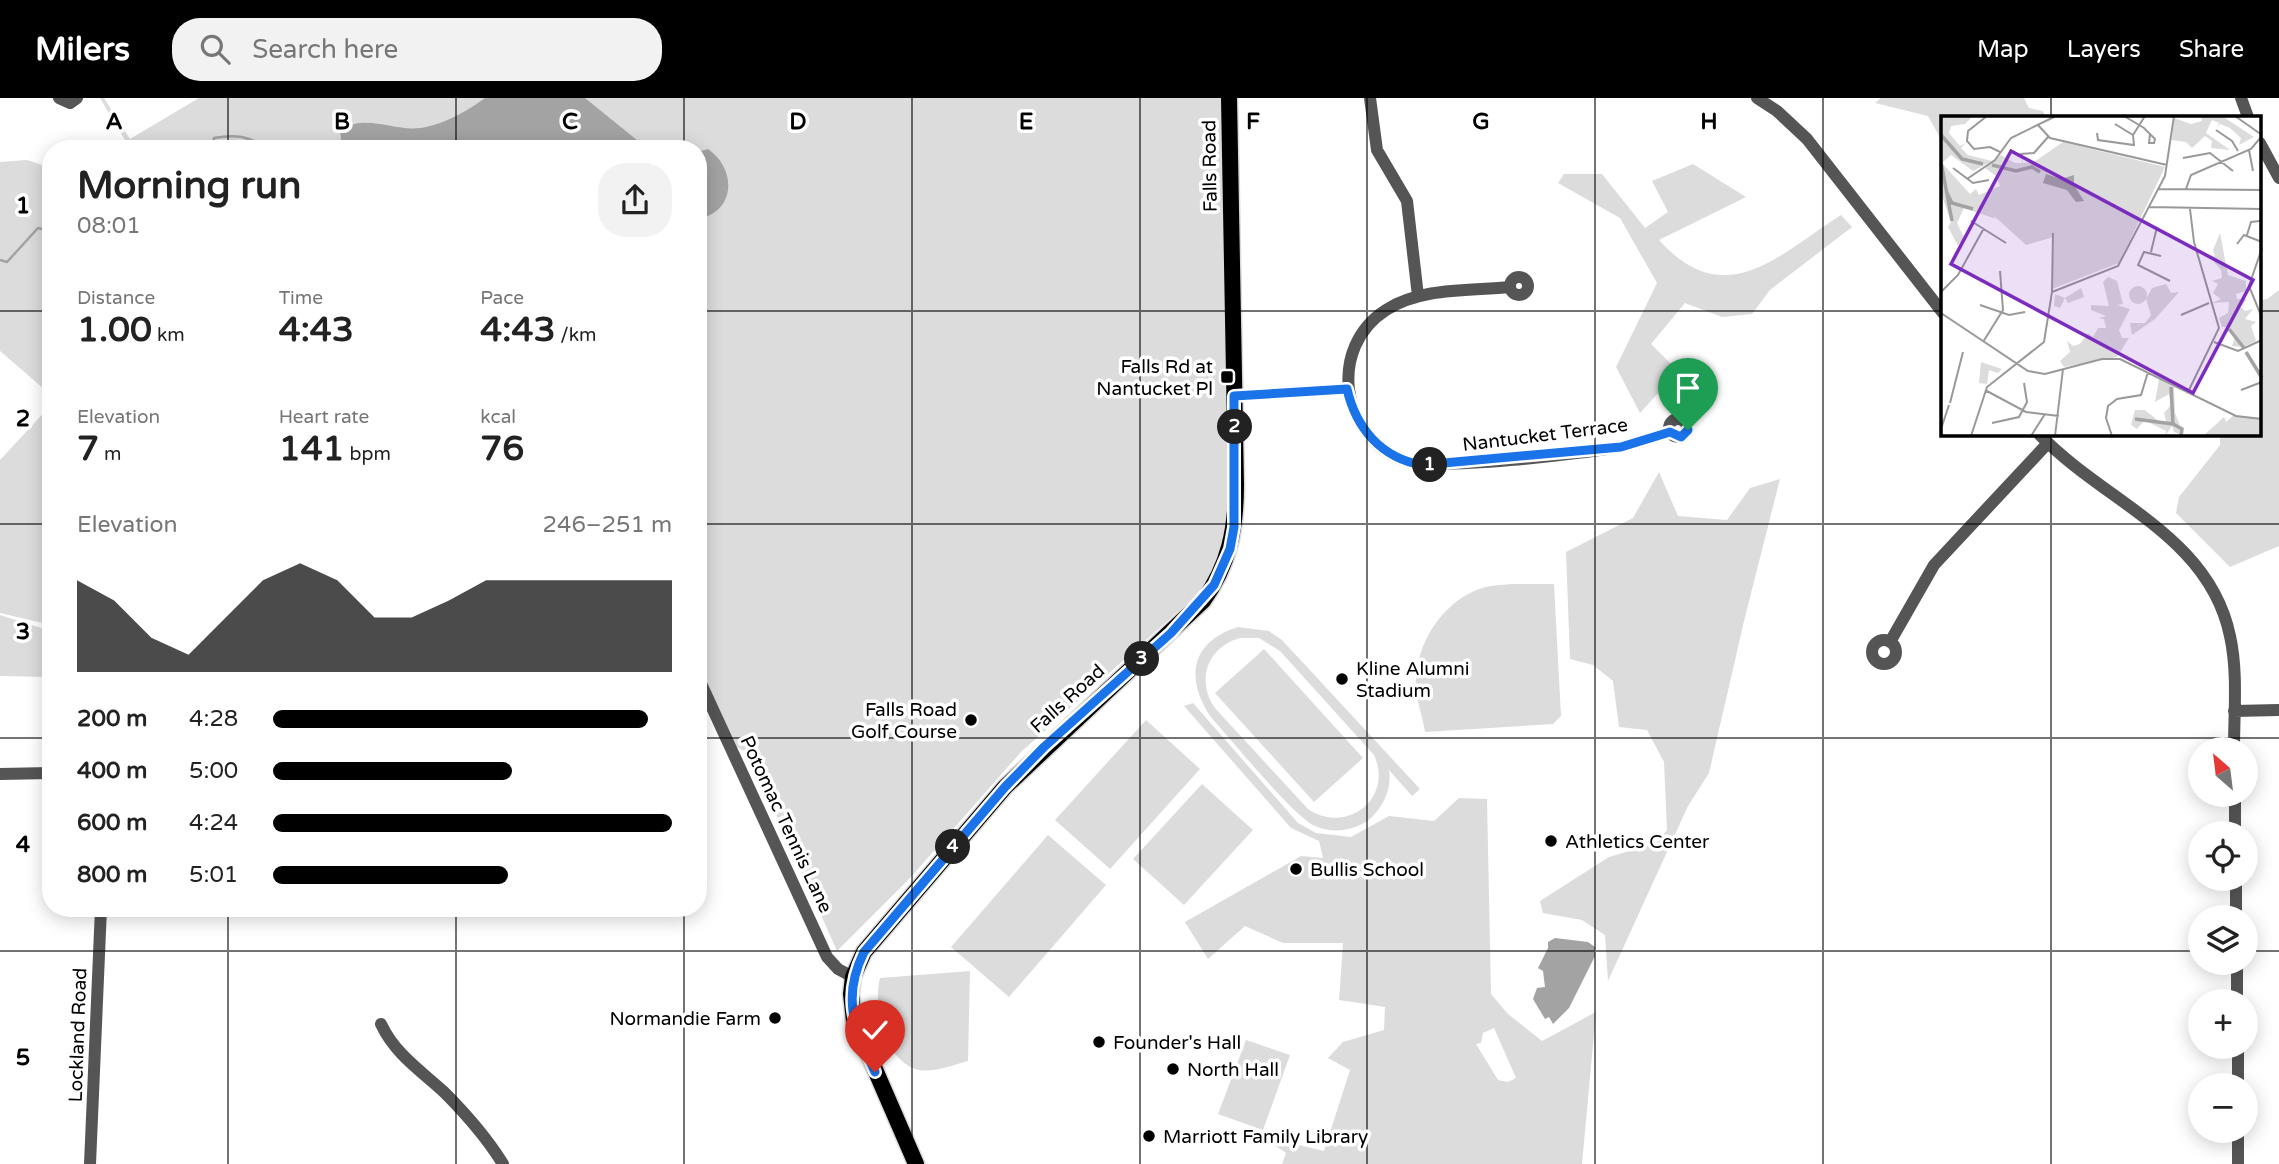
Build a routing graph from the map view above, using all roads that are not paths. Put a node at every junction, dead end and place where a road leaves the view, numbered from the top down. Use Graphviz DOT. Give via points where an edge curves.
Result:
graph roads {
  1 [pos="59,98"];
  2 [pos="77,98"];
  3 [pos="1229,98"];
  4 [pos="1370,98"];
  5 [pos="1756,98"];
  6 [pos="2241,98"];
  7 [pos="2248,116"];
  8 [pos="2262,147"];
  9 [pos="2279,178"];
  10 [pos="1510,287"];
  11 [pos="1418,296"];
  12 [pos="1941,310"];
  13 [pos="1347,389"];
  14 [pos="1234,396"];
  15 [pos="1670,432"];
  16 [pos="2043,439"];
  17 [pos="1890,642"];
  18 [pos="707,697"];
  19 [pos="2279,710"];
  20 [pos="2234,711"];
  21 [pos="2234,737"];
  22 [pos="42,773"];
  23 [pos="0,774"];
  24 [pos="101,917"];
  25 [pos="853,977"];
  26 [pos="381,1024"];
  27 [pos="2238,1143"];
  28 [pos="90,1164"];
  29 [pos="503,1164"];
  30 [pos="916,1164"];
  31 [pos="2238,1164"];
  1 -- 2 [label="street" via="70,103"];
  3 -- 14 [label="main road, Falls Road"];
  4 -- 11 [label="street" via="1377,150 1407,201"];
  5 -- 12 [label="street" via="1807,139"];
  6 -- 7 [label="street"];
  8 -- 9 [label="street"];
  10 -- 11 [label="street"];
  11 -- 13 [label="street" via="1386,309 1361,334 1351,359"];
  13 -- 14 [label="street"];
  13 -- 15 [label="street, Nantucket Terrace" via="1358,420 1377,445 1401,460 1422,465 1621,447"];
  14 -- 25 [label="main road, Falls Road" via="1234,527 1214,585 1171,633 1005,787 876,935"];
  16 -- 17 [label="street" via="1934,565"];
  16 -- 20 [label="street" via="2160,529 2201,569 2220,602 2230,636"];
  18 -- 25 [label="street, Potomac Tennis Lane" via="827,957"];
  19 -- 20 [label="street"];
  20 -- 21 [label="street"];
  22 -- 23 [label="street"];
  24 -- 28 [label="street, Lockland Road"];
  25 -- 30 [label="main road, Falls Road" via="854,1021"];
  26 -- 29 [label="street" via="403,1057 472,1123"];
  27 -- 31 [label="street"];
}
